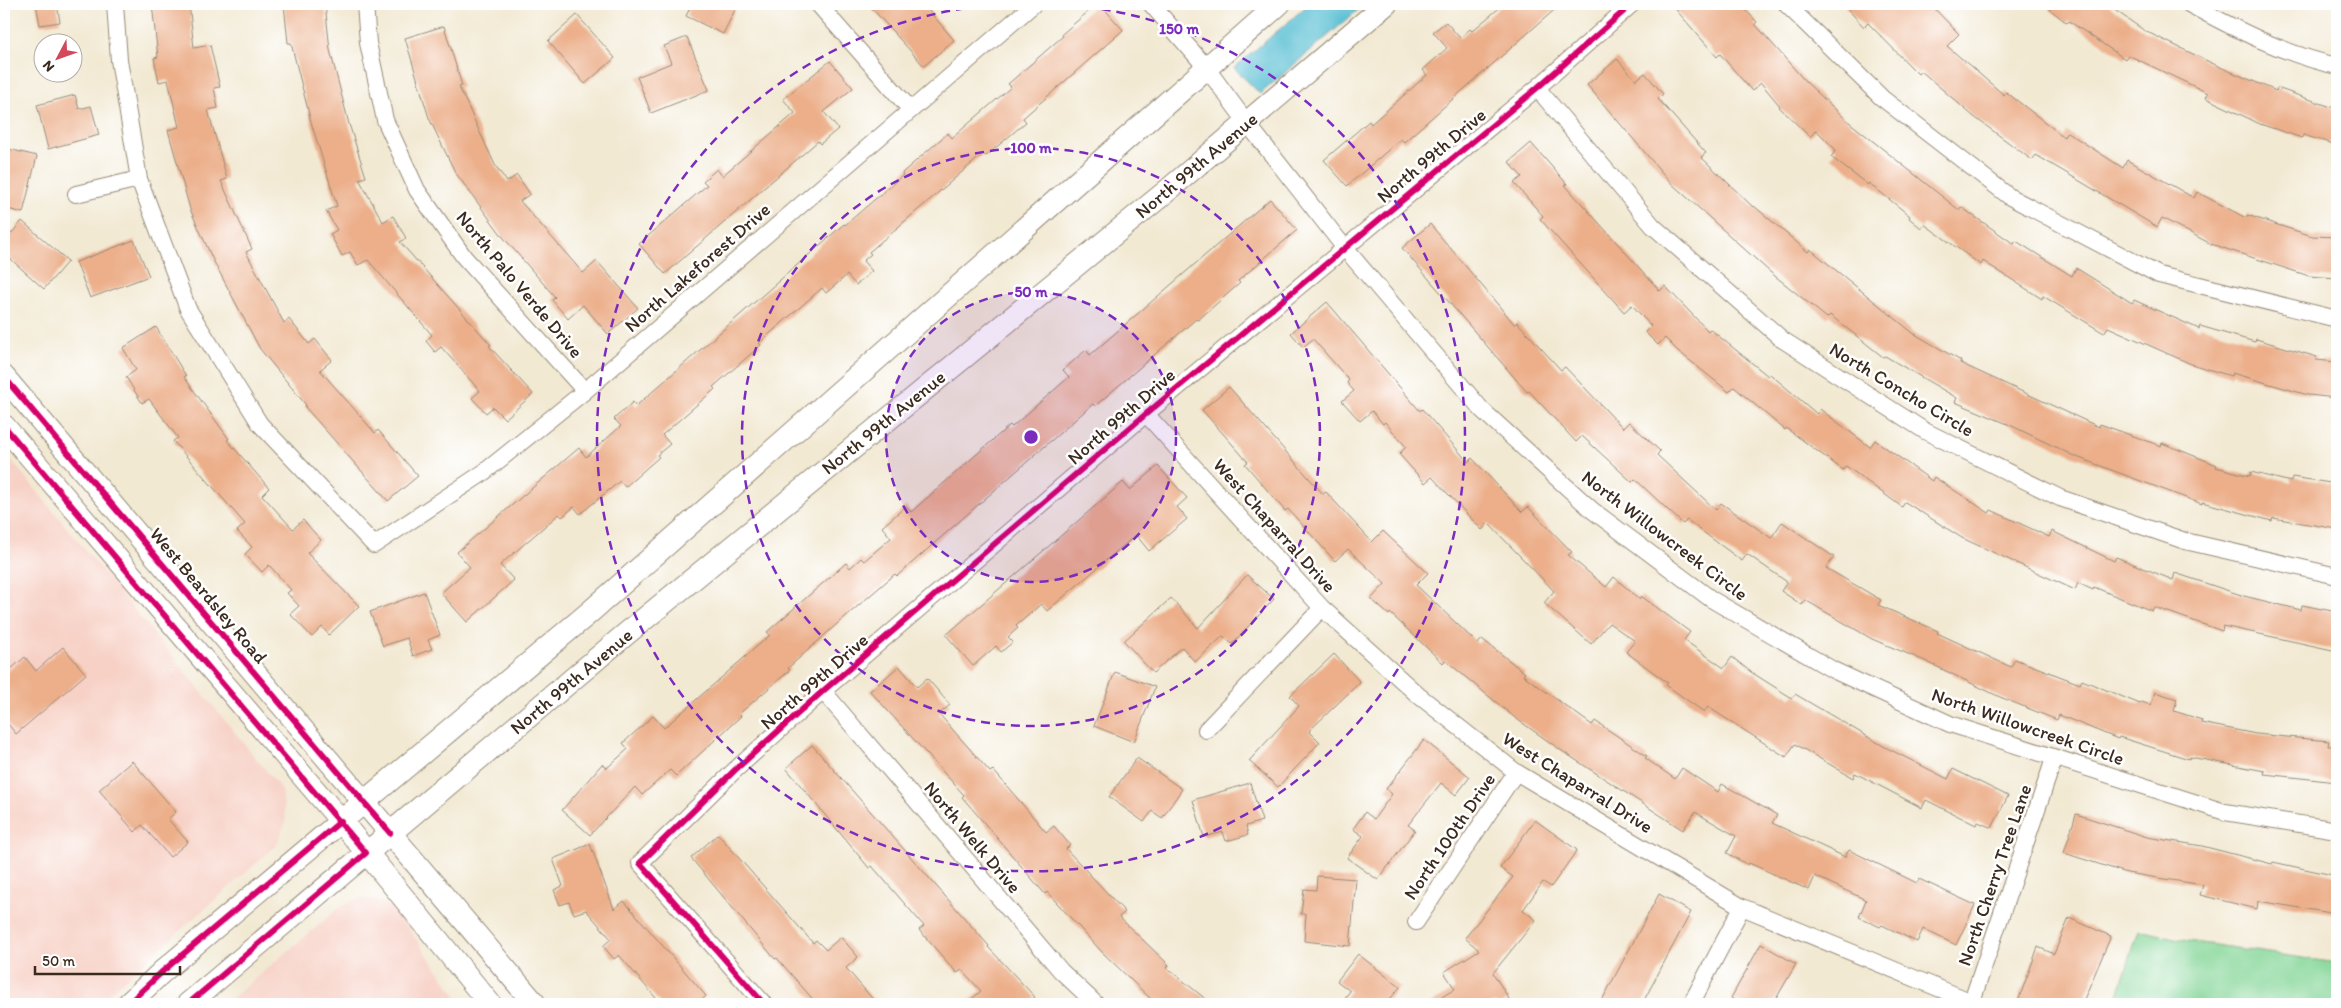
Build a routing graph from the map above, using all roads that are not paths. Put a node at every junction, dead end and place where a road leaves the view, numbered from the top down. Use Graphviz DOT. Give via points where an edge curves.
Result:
graph roads {
  1 [pos="115,4"];
  2 [pos="365,4"];
  3 [pos="818,4"];
  4 [pos="1034,4"];
  5 [pos="1151,4"];
  6 [pos="1279,4"];
  7 [pos="1386,4"];
  8 [pos="1632,4"];
  9 [pos="1786,4"];
  10 [pos="2189,4"];
  11 [pos="1205,66"];
  12 [pos="2337,66"];
  13 [pos="1537,88"];
  14 [pos="910,109"];
  15 [pos="1247,123"];
  16 [pos="139,179"];
  17 [pos="76,194"];
  18 [pos="1344,247"];
  19 [pos="2337,319"];
  20 [pos="4,377"];
  21 [pos="585,391"];
  22 [pos="1146,414"];
  23 [pos="4,426"];
  24 [pos="2337,576"];
  25 [pos="1322,608"];
  26 [pos="823,692"];
  27 [pos="1206,730"];
  28 [pos="2054,759"];
  29 [pos="1516,772"];
  30 [pos="353,811"];
  31 [pos="2337,830"];
  32 [pos="379,842"];
  33 [pos="1742,906"];
  34 [pos="1416,922"];
  35 [pos="1972,1003"];
  36 [pos="128,1004"];
  37 [pos="188,1004"];
  38 [pos="490,1004"];
  39 [pos="536,1004"];
  40 [pos="764,1004"];
  41 [pos="1096,1004"];
  42 [pos="1691,1004"];
  1 -- 16 [label="street" via="119,60"];
  2 -- 21 [label="street, North Palo Verde Drive" via="368,43 385,120 417,190 464,257"];
  3 -- 14 [label="street"];
  4 -- 14 [label="street, North Lakeforest Drive"];
  5 -- 11 [label="street, North Willowcreek Circle"];
  6 -- 11 [label="main road"];
  7 -- 15 [label="main road, North 99th Avenue"];
  8 -- 13 [label="street, North 99th Drive"];
  9 -- 19 [label="street" via="1882,98 2010,197 2159,275"];
  10 -- 12 [label="street" via="2310,60"];
  11 -- 15 [label="street, North Willowcreek Circle"];
  11 -- 30 [label="main road" via="597,605"];
  13 -- 18 [label="street, North 99th Drive"];
  13 -- 24 [label="street, North Concho Circle" via="1653,226 1783,340 1925,431 2060,498 2185,541"];
  14 -- 21 [label="street, North Lakeforest Drive"];
  15 -- 18 [label="street, North Willowcreek Circle"];
  15 -- 32 [label="main road, North 99th Avenue" via="732,546"];
  16 -- 17 [label="street"];
  16 -- 21 [label="street, North Lakeforest Drive" via="188,309 260,424 374,545 483,473"];
  18 -- 22 [label="street, North 99th Drive"];
  18 -- 28 [label="street, North Willowcreek Circle" via="1482,410 1592,510 1711,598 1833,670 1950,724"];
  20 -- 30 [label="main road, West Beardsley Road"];
  22 -- 25 [label="street, West Chaparral Drive"];
  22 -- 26 [label="street, North 99th Drive"];
  23 -- 30 [label="main road, West Beardsley Road"];
  25 -- 27 [label="street"];
  25 -- 29 [label="street, West Chaparral Drive" via="1418,695"];
  26 -- 40 [label="street, North 99th Drive" via="735,770 640,863"];
  26 -- 41 [label="street, North Welk Drive" via="1061,971"];
  28 -- 31 [label="street, North Willowcreek Circle" via="2225,812"];
  28 -- 35 [label="street, North Cherry Tree Lane"];
  29 -- 33 [label="street, West Chaparral Drive"];
  29 -- 34 [label="street, North 100th Drive"];
  30 -- 32 [label="main road, West Beardsley Road"];
  30 -- 32 [label="main road, West Beardsley Road"];
  30 -- 36 [label="main road"];
  32 -- 37 [label="main road, North 99th Avenue"];
  32 -- 38 [label="main road, West Beardsley Road"];
  32 -- 39 [label="main road, West Beardsley Road"];
  33 -- 35 [label="street, West Chaparral Drive"];
  33 -- 42 [label="street"];
}
